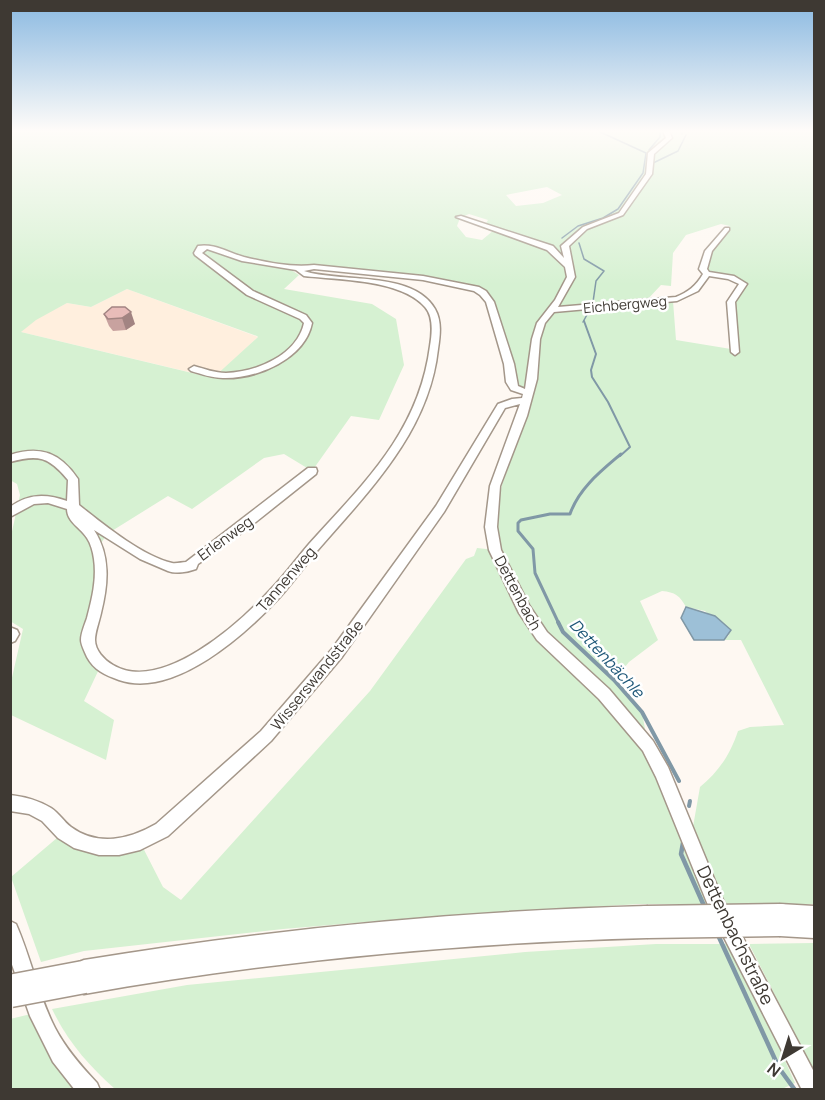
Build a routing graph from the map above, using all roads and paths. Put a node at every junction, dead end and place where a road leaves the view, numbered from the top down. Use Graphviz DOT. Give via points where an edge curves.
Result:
graph roads {
  1 [pos="643,182"];
  2 [pos="459,217"];
  3 [pos="727,229"];
  4 [pos="301,269"];
  5 [pos="571,270"];
  6 [pos="707,274"];
  7 [pos="550,310"];
  8 [pos="735,352"];
  9 [pos="194,369"];
  10 [pos="527,397"];
  11 [pos="10,459"];
  12 [pos="312,471"];
  13 [pos="73,507"];
  14 [pos="10,513"];
  15 [pos="10,803"];
  16 [pos="678,811"];
  17 [pos="814,922"];
  18 [pos="10,930"];
  19 [pos="10,991"];
  20 [pos="90,1089"];
  21 [pos="814,1089"];
  1 -- 5 [label="street, Dettenbach" via="625,210 585,228 565,246"];
  2 -- 5 [label="street" via="550,248"];
  3 -- 6 [label="street" via="709,251 703,269"];
  4 -- 9 [label="street" via="228,256 207,247 198,250 250,293 303,317 308,330 291,351 271,365 229,376"];
  4 -- 10 [label="street" via="423,278 483,293 490,302 511,382"];
  4 -- 13 [label="street, Tannenweg" via="304,274 411,292 432,310 435,344 430,379 419,409 393,451 272,598 251,618 183,666 140,678 119,676 101,665 90,650 88,639 102,567 95,542 73,515"];
  5 -- 7 [label="street, Dettenbach" via="567,288"];
  6 -- 7 [label="street, Eichbergweg" via="699,288 677,299"];
  6 -- 8 [label="street" via="743,284 731,302"];
  7 -- 10 [label="street, Dettenbach" via="536,339"];
  10 -- 15 [label="street, Wisserswandstraße" via="501,406 440,509 300,699 266,736 162,830 140,842 99,847 80,842 31,806"];
  10 -- 16 [label="street, Dettenbach" via="495,486 491,527 495,550 542,636 604,694 648,746"];
  11 -- 13 [label="street" via="35,453 51,456 73,479"];
  12 -- 13 [label="street, Erlenweg" via="192,562 192,566 172,568 144,556"];
  13 -- 14 [label="street" via="51,498 39,499"];
  16 -- 21 [label="street, Dettenbachstraße" via="716,904"];
  17 -- 19 [label="highway, bridge" via="646,922 458,929 164,963"];
  18 -- 20 [label="street" via="49,1038 61,1058"];
}
